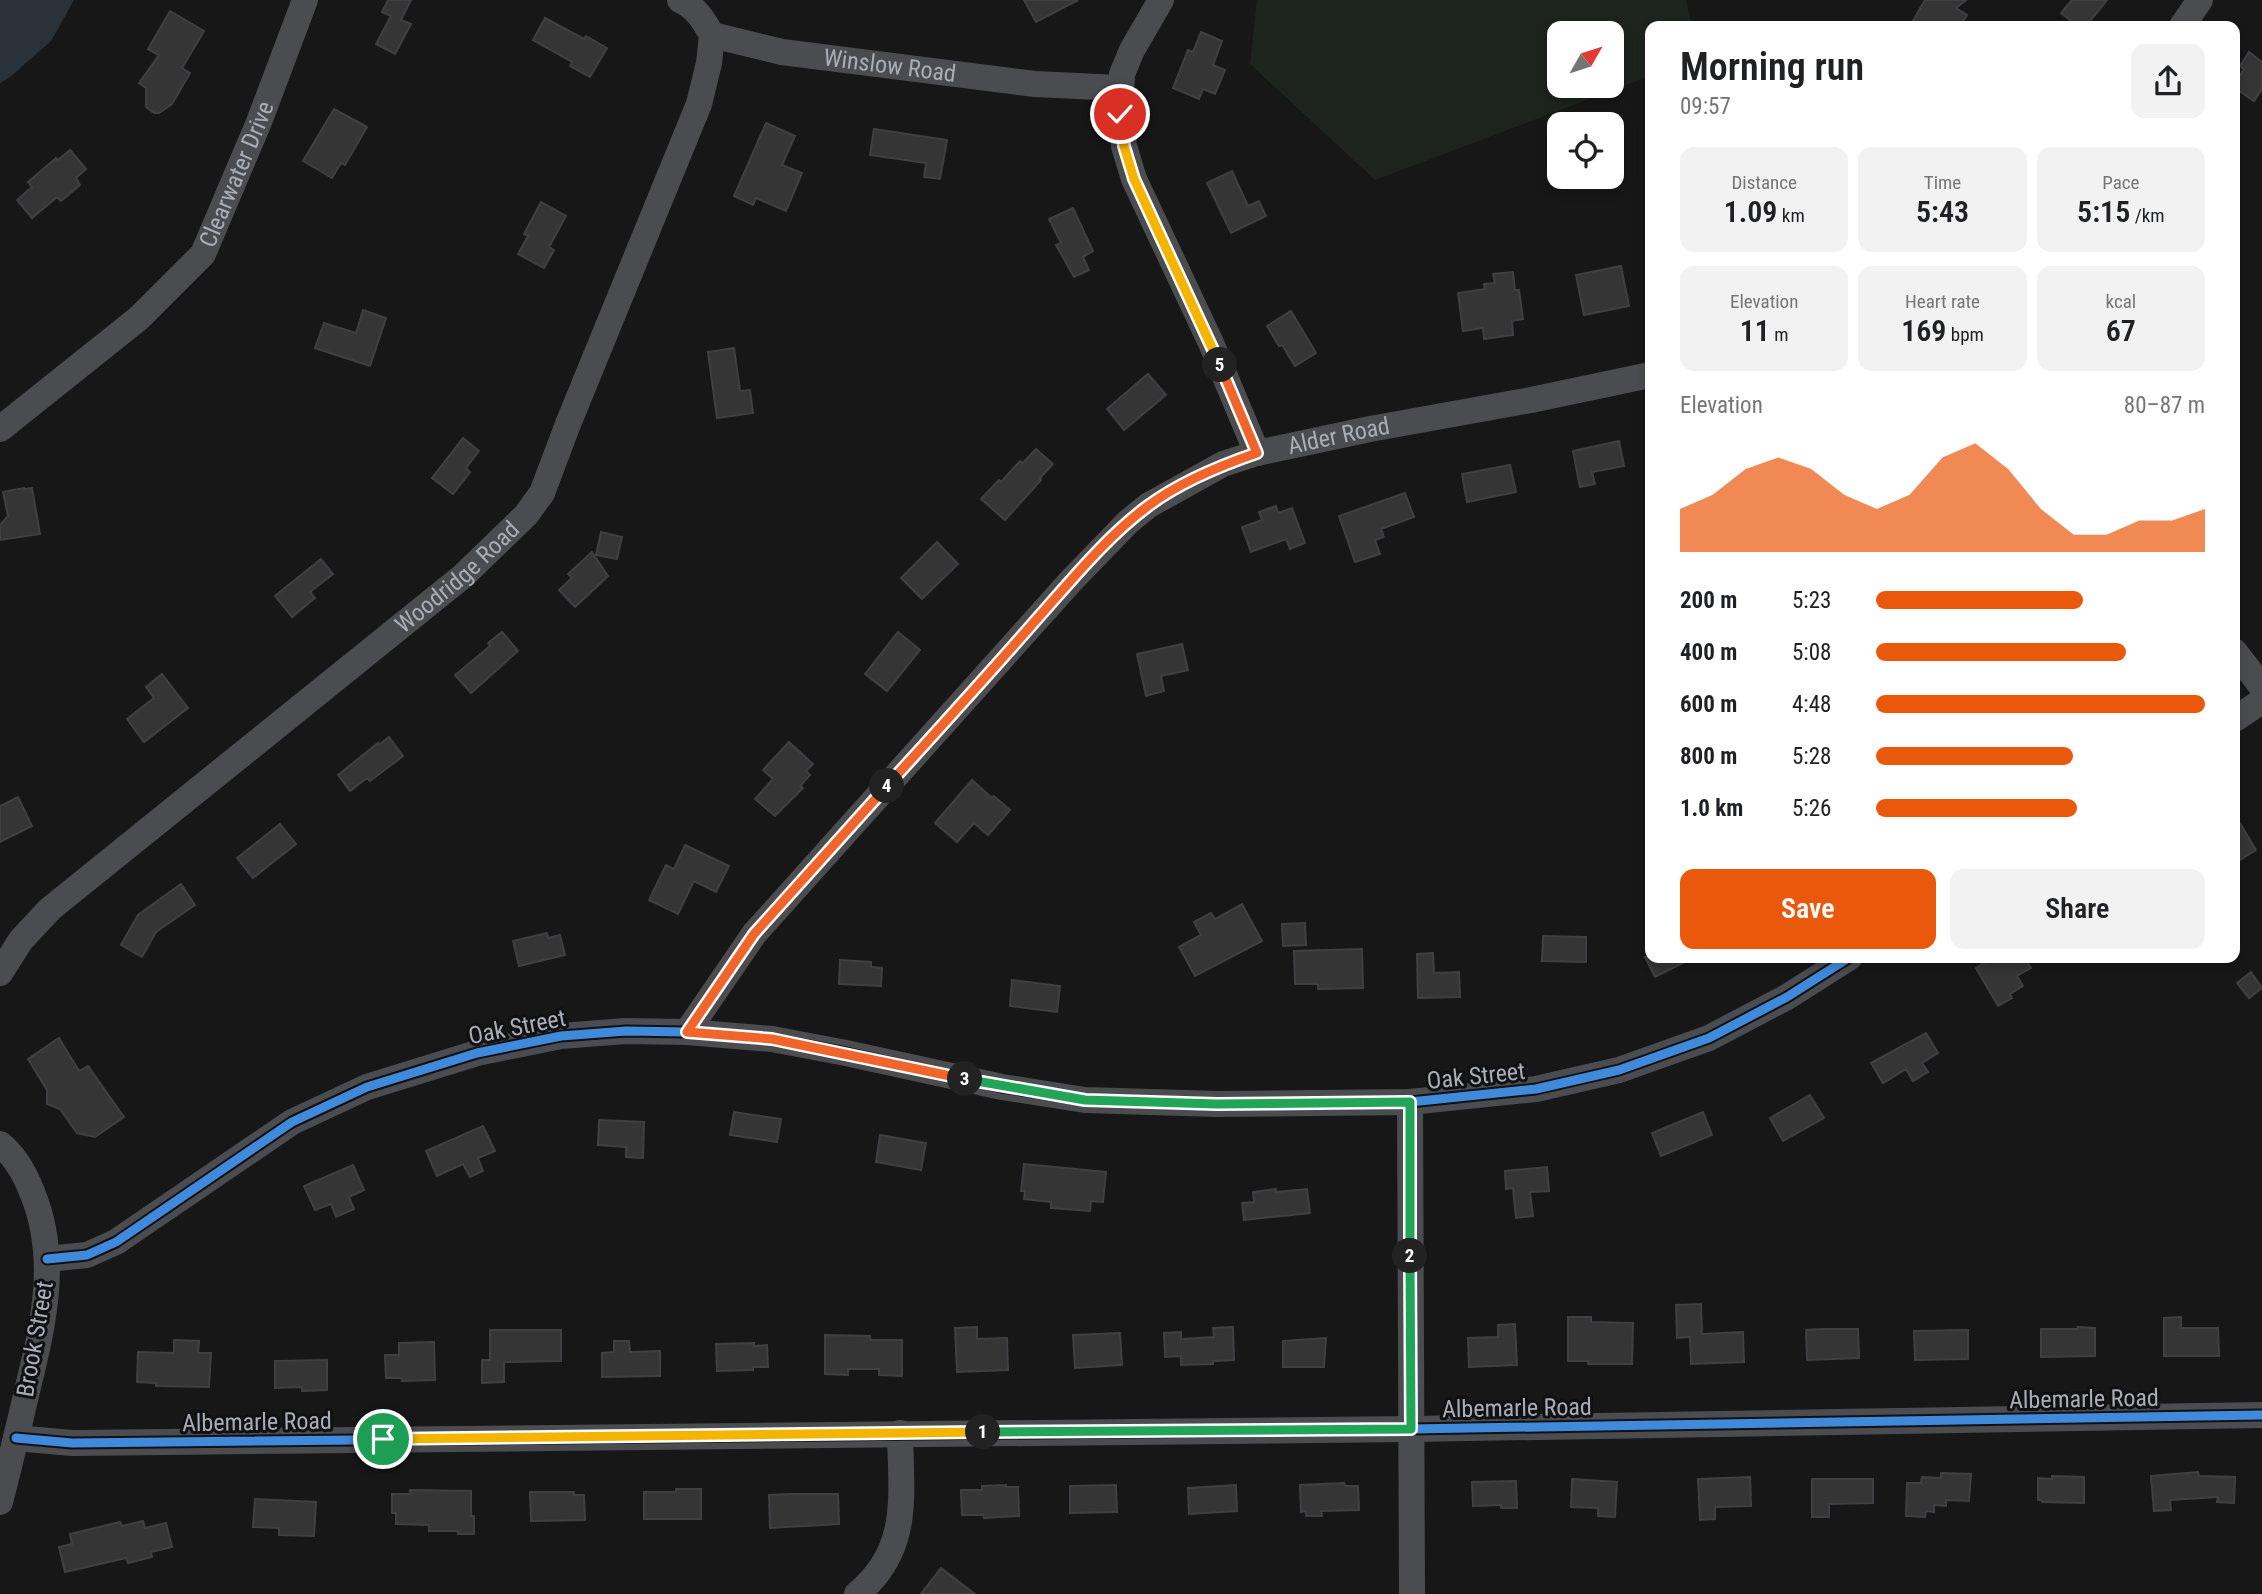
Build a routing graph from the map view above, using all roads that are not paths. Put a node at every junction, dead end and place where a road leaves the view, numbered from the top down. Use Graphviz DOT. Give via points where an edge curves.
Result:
graph roads {
  1 [pos="305,0"];
  2 [pos="680,0"];
  3 [pos="1161,0"];
  4 [pos="2200,0"];
  5 [pos="2185,21"];
  6 [pos="712,35"];
  7 [pos="1120,88"];
  8 [pos="1645,375"];
  9 [pos="0,429"];
  10 [pos="1257,453"];
  11 [pos="2240,658"];
  12 [pos="2262,687"];
  13 [pos="2262,701"];
  14 [pos="2240,716"];
  15 [pos="1841,963"];
  16 [pos="0,973"];
  17 [pos="687,1032"];
  18 [pos="1410,1102"];
  19 [pos="0,1144"];
  20 [pos="47,1259"];
  21 [pos="2262,1415"];
  22 [pos="1411,1429"];
  23 [pos="900,1433"];
  24 [pos="16,1438"];
  25 [pos="0,1502"];
  26 [pos="857,1594"];
  27 [pos="1412,1594"];
  1 -- 9 [label="street, Clearwater Drive" via="202,254 139,318"];
  2 -- 6 [label="street" via="703,18"];
  3 -- 7 [label="street" via="1132,50"];
  4 -- 5 [label="street"];
  6 -- 7 [label="street, Winslow Road" via="795,54 1035,84"];
  6 -- 16 [label="street, Woodridge Road" via="699,104 542,493 526,515 463,576 50,909 21,940"];
  7 -- 10 [label="street" via="1124,146 1134,179"];
  8 -- 10 [label="street, Alder Road"];
  10 -- 17 [label="street, Alder Road" via="1192,480 1128,522 754,934"];
  11 -- 12 [label="street"];
  13 -- 14 [label="street"];
  15 -- 18 [label="street, Oak Street" via="1709,1038 1619,1070 1536,1089"];
  17 -- 18 [label="street, Oak Street" via="772,1039 1085,1100"];
  17 -- 20 [label="street, Oak Street" via="561,1036 477,1053 367,1087 292,1122 116,1242 87,1255"];
  18 -- 22 [label="street"];
  19 -- 20 [label="street, Brook Street" via="28,1182 42,1223"];
  20 -- 24 [label="street, Brook Street" via="42,1330"];
  21 -- 22 [label="street, Albemarle Road"];
  22 -- 23 [label="street, Albemarle Road"];
  22 -- 27 [label="street"];
  23 -- 24 [label="street, Albemarle Road" via="72,1443"];
  23 -- 26 [label="street" via="900,1528 887,1560"];
  24 -- 25 [label="street, Brook Street"];
}
